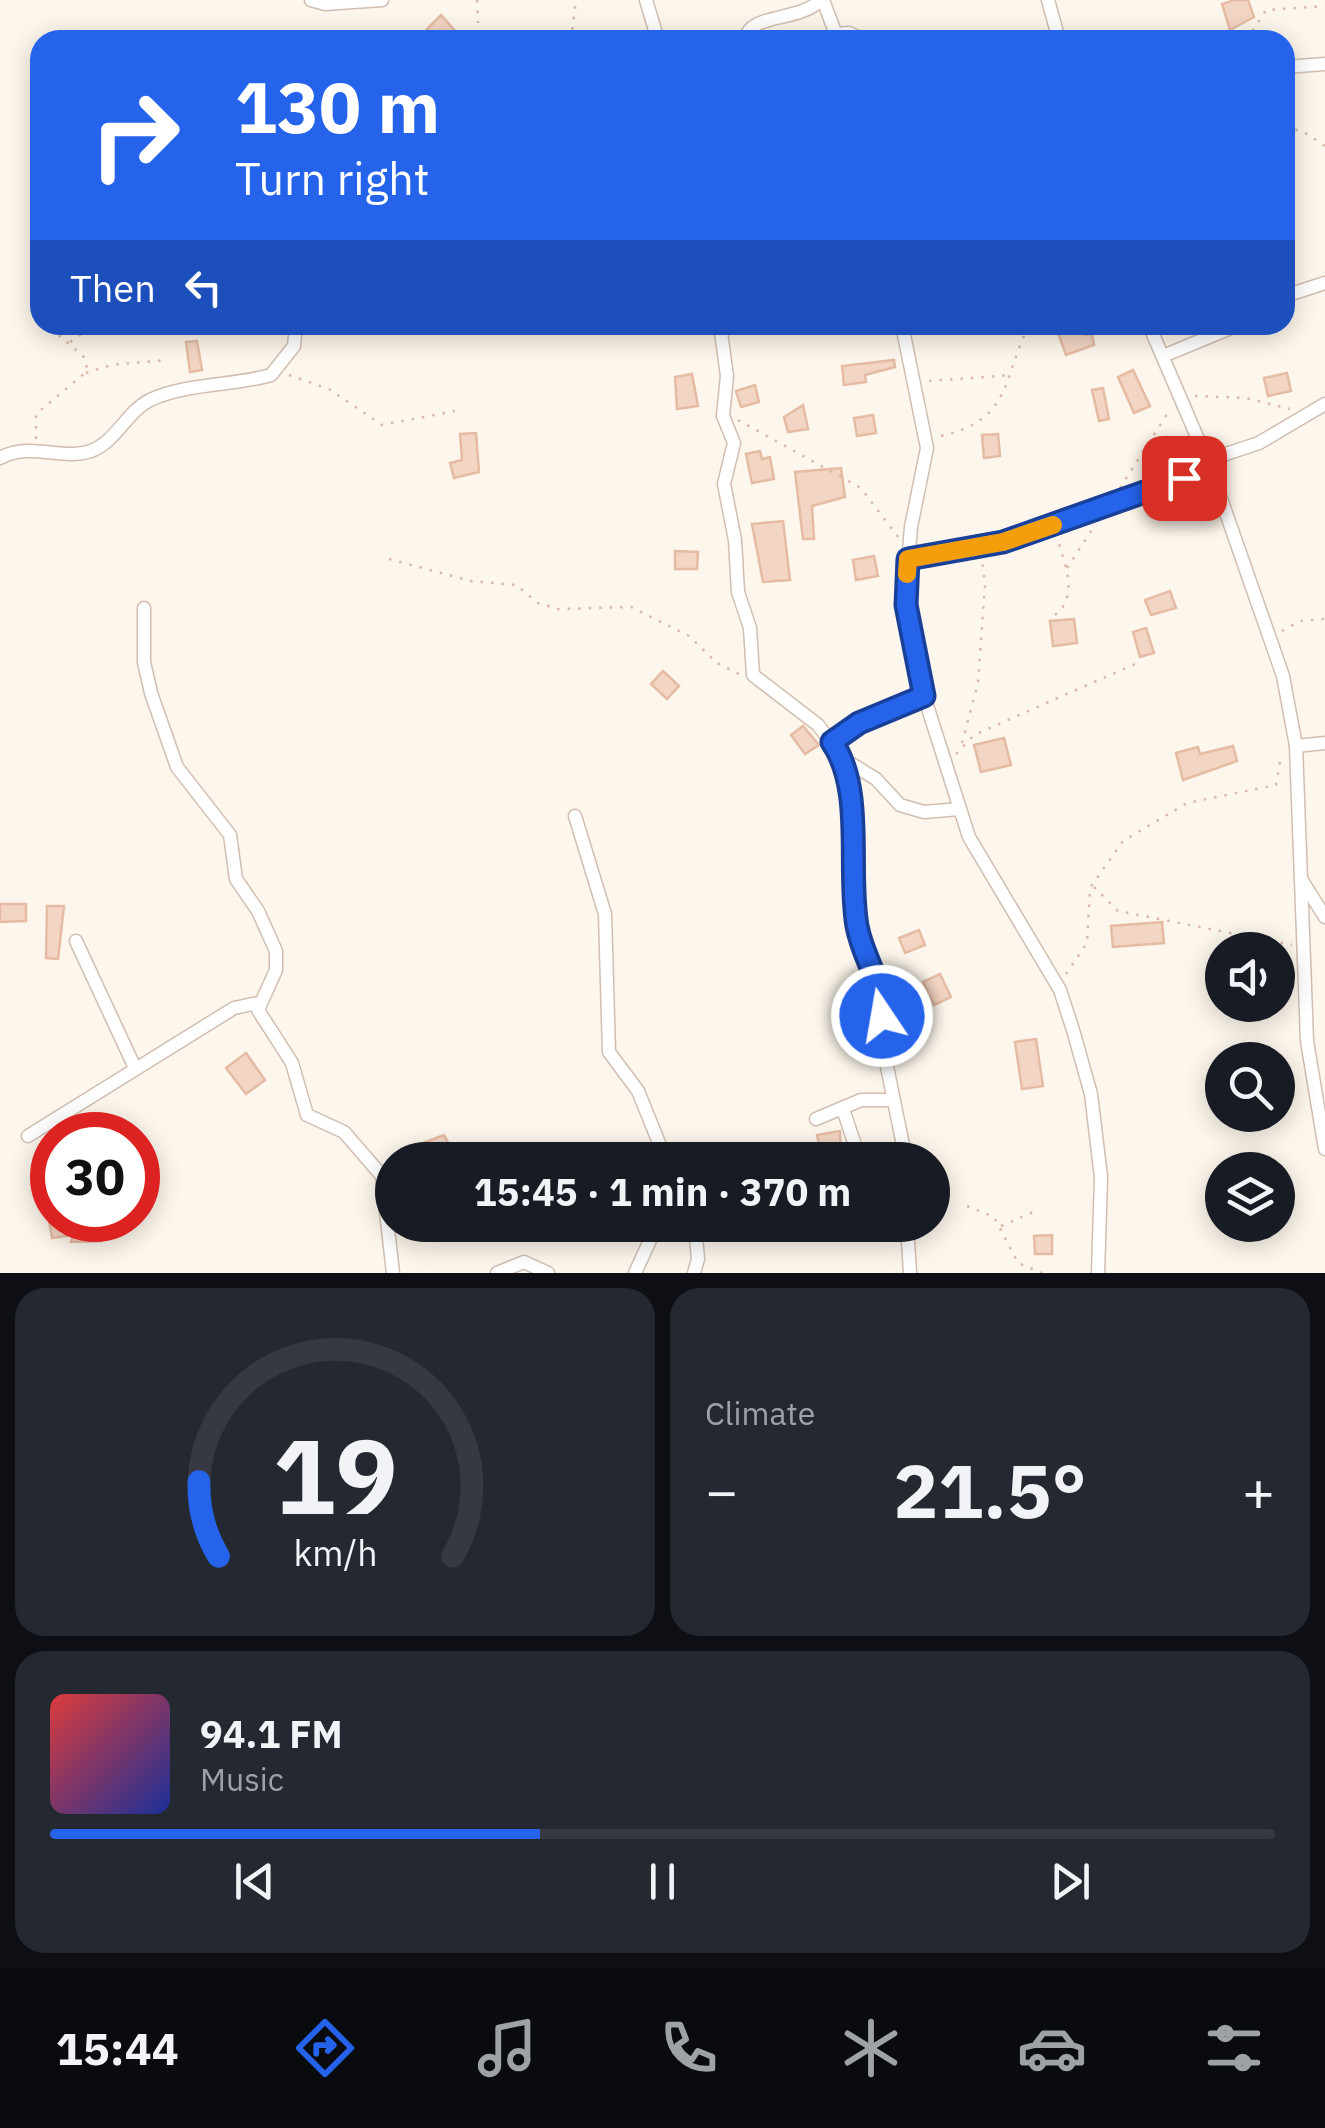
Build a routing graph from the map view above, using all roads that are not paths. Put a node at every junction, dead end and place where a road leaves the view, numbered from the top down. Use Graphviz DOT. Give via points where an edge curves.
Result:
graph roads {
  1 [pos="311,0"];
  2 [pos="382,0"];
  3 [pos="646,0"];
  4 [pos="822,0"];
  5 [pos="1048,0"];
  6 [pos="655,30"];
  7 [pos="749,30"];
  8 [pos="834,30"];
  9 [pos="1056,30"];
  10 [pos="1325,64"];
  11 [pos="1295,67"];
  12 [pos="1325,284"];
  13 [pos="1295,293"];
  14 [pos="295,335"];
  15 [pos="721,335"];
  16 [pos="905,335"];
  17 [pos="1154,335"];
  18 [pos="1214,335"];
  19 [pos="1163,356"];
  20 [pos="1325,404"];
  21 [pos="0,458"];
  22 [pos="1210,467"];
  23 [pos="909,553"];
  24 [pos="144,608"];
  25 [pos="924,696"];
  26 [pos="832,742"];
  27 [pos="1325,743"];
  28 [pos="1296,746"];
  29 [pos="845,760"];
  30 [pos="960,809"];
  31 [pos="575,816"];
  32 [pos="1300,877"];
  33 [pos="1325,917"];
  34 [pos="76,941"];
  35 [pos="258,1004"];
  36 [pos="135,1068"];
  37 [pos="894,1100"];
  38 [pos="843,1108"];
  39 [pos="816,1120"];
  40 [pos="28,1136"];
  41 [pos="659,1142"];
  42 [pos="854,1142"];
  43 [pos="902,1142"];
  44 [pos="1325,1149"];
  45 [pos="649,1242"];
  46 [pos="696,1242"];
  47 [pos="908,1242"];
  48 [pos="394,1273"];
  49 [pos="497,1273"];
  50 [pos="548,1273"];
  51 [pos="635,1273"];
  52 [pos="694,1273"];
  53 [pos="910,1273"];
  54 [pos="1098,1273"];
  1 -- 2 [label="street"];
  3 -- 6 [label="street"];
  4 -- 7 [label="street" via="801,15 762,20"];
  4 -- 8 [label="street"];
  5 -- 9 [label="street"];
  10 -- 11 [label="street"];
  12 -- 13 [label="street"];
  14 -- 21 [label="street" via="273,374 156,398 100,447 20,450"];
  15 -- 26 [label="street" via="723,412 734,442 724,480 751,670"];
  16 -- 23 [label="street" via="926,439"];
  17 -- 19 [label="street"];
  18 -- 19 [label="street"];
  19 -- 22 [label="street"];
  20 -- 22 [label="street"];
  22 -- 23 [label="street" via="982,546"];
  22 -- 28 [label="street" via="1272,638"];
  23 -- 25 [label="street" via="906,605"];
  24 -- 35 [label="street" via="144,662 178,767 230,835 236,880 276,952 276,970"];
  25 -- 26 [label="street"];
  25 -- 30 [label="street"];
  26 -- 29 [label="street"];
  27 -- 28 [label="street"];
  28 -- 32 [label="street"];
  29 -- 30 [label="street" via="907,808"];
  29 -- 37 [label="street" via="854,908 860,942 880,984 881,1037"];
  30 -- 54 [label="street" via="991,877 1060,990 1091,1094 1101,1177"];
  31 -- 41 [label="street" via="605,914 608,1052 638,1091"];
  32 -- 33 [label="street"];
  32 -- 44 [label="street" via="1307,1041"];
  34 -- 36 [label="street"];
  35 -- 36 [label="street" via="234,1008"];
  35 -- 48 [label="street" via="292,1063 307,1114 344,1132 382,1176"];
  36 -- 40 [label="street"];
  37 -- 38 [label="street" via="861,1100"];
  37 -- 43 [label="street"];
  38 -- 39 [label="street"];
  38 -- 42 [label="street"];
  45 -- 51 [label="street"];
  46 -- 52 [label="street"];
  47 -- 53 [label="street"];
  49 -- 50 [label="street" via="524,1262"];
}
